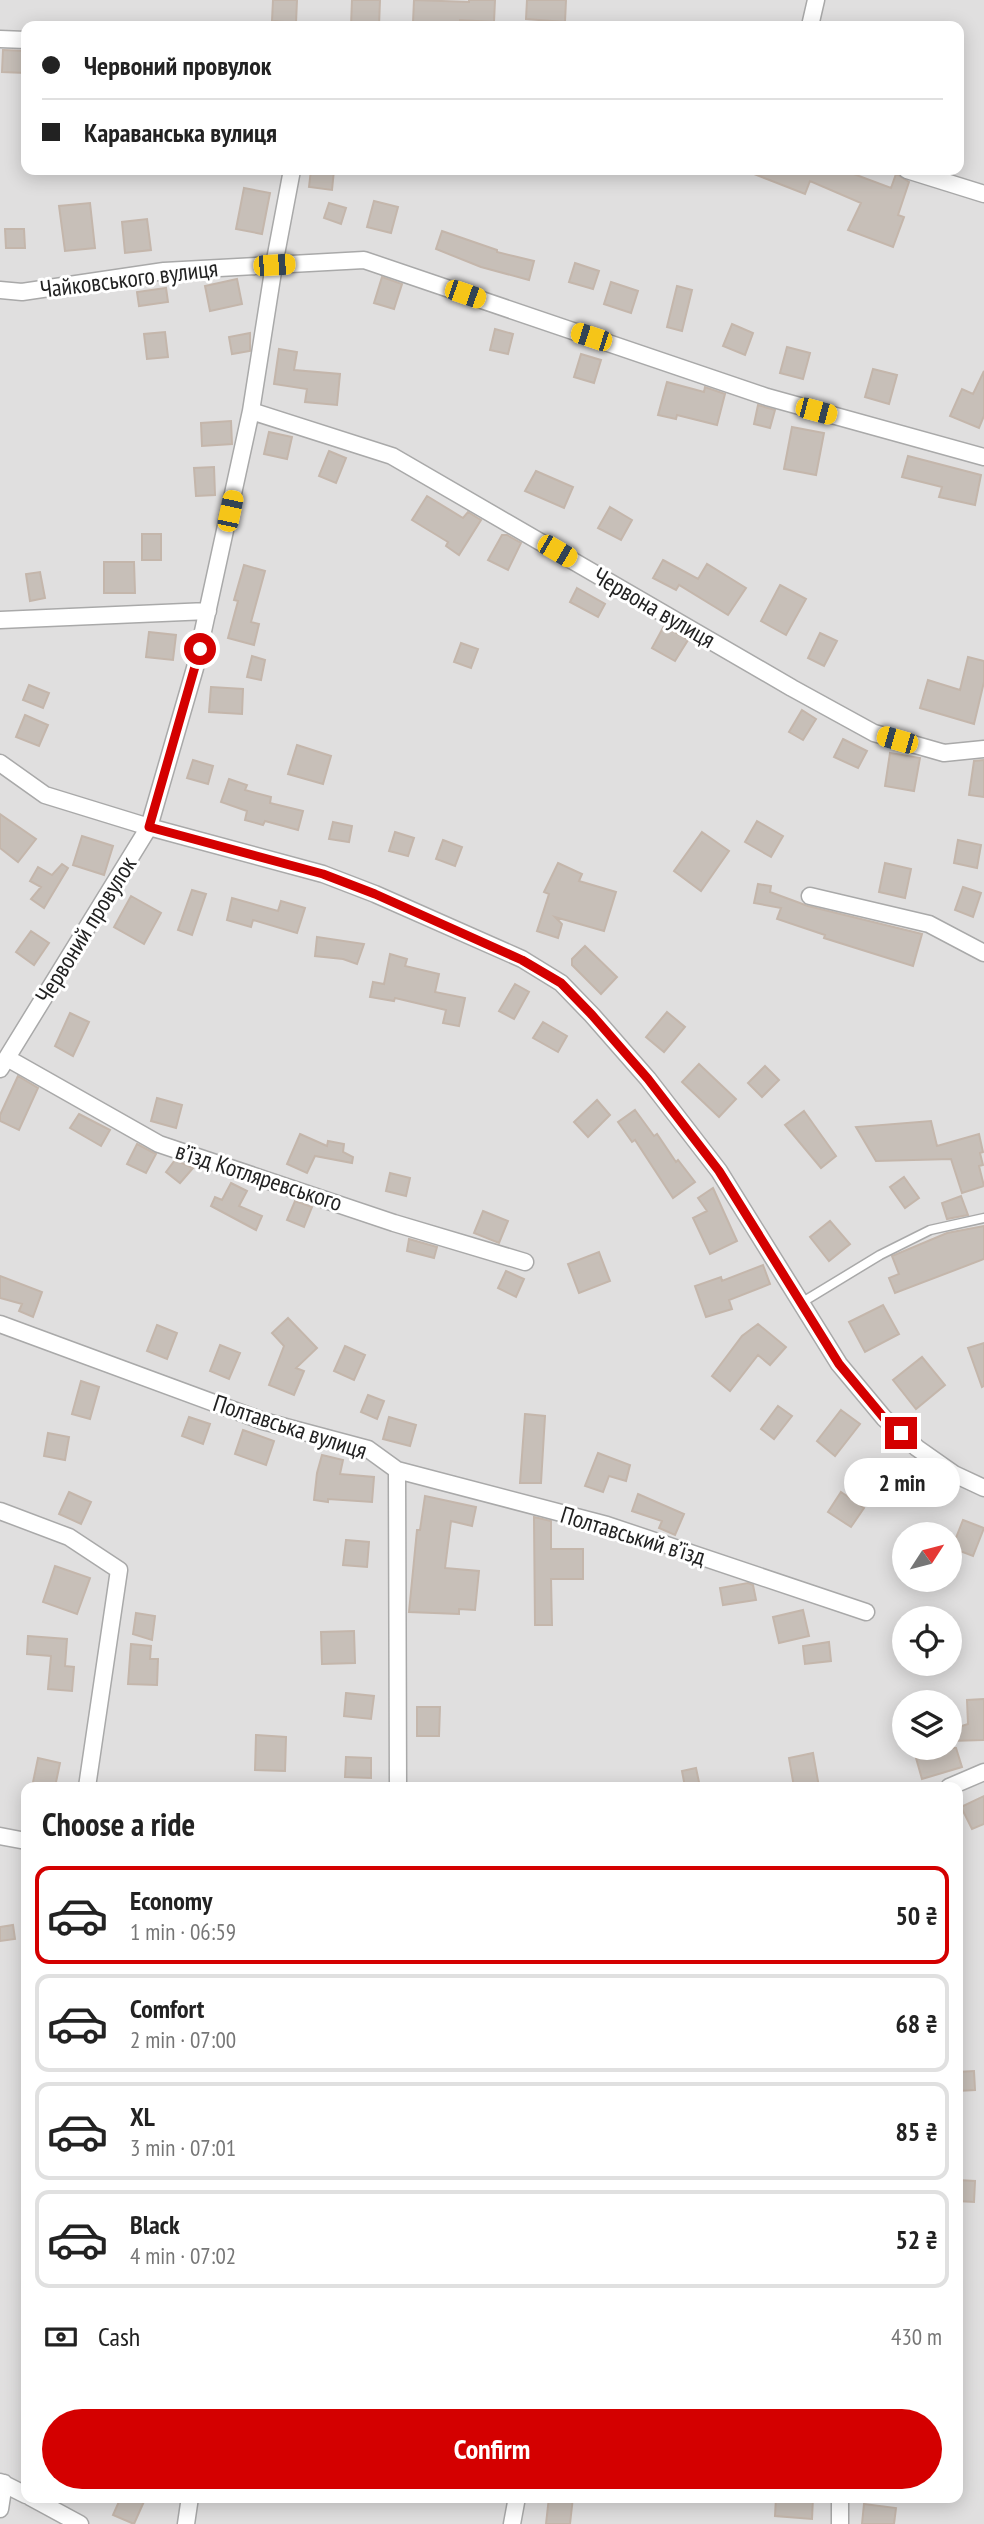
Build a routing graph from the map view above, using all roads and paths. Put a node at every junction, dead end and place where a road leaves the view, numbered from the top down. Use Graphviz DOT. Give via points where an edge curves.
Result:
graph roads {
  1 [pos="816,0"];
  2 [pos="811,21"];
  3 [pos="0,39"];
  4 [pos="21,40"];
  5 [pos="291,175"];
  6 [pos="923,175"];
  7 [pos="984,194"];
  8 [pos="274,265"];
  9 [pos="0,290"];
  10 [pos="251,411"];
  11 [pos="984,457"];
  12 [pos="208,611"];
  13 [pos="0,620"];
  14 [pos="984,749"];
  15 [pos="0,763"];
  16 [pos="149,827"];
  17 [pos="810,897"];
  18 [pos="984,953"];
  19 [pos="4,1064"];
  20 [pos="984,1218"];
  21 [pos="525,1262"];
  22 [pos="801,1303"];
  23 [pos="0,1324"];
  24 [pos="397,1470"];
  25 [pos="984,1489"];
  26 [pos="0,1511"];
  27 [pos="866,1612"];
  28 [pos="984,1772"];
  29 [pos="88,1782"];
  30 [pos="398,1782"];
  31 [pos="961,1782"];
  32 [pos="0,1836"];
  33 [pos="21,1840"];
  34 [pos="2,2483"];
  35 [pos="21,2492"];
  36 [pos="41,2503"];
  37 [pos="189,2503"];
  38 [pos="515,2503"];
  39 [pos="840,2503"];
  40 [pos="0,2509"];
  41 [pos="80,2524"];
  42 [pos="186,2524"];
  43 [pos="512,2524"];
  44 [pos="840,2524"];
  1 -- 2 [label="street"];
  3 -- 4 [label="street"];
  5 -- 8 [label="street, Червоний провулок"];
  6 -- 7 [label="street"];
  8 -- 9 [label="street, Чайковського вулиця" via="164,271 22,292"];
  8 -- 10 [label="street, Червоний провулок"];
  8 -- 11 [label="street, Чайковського вулиця" via="364,260 767,397"];
  10 -- 12 [label="street, Червоний провулок"];
  10 -- 14 [label="street, Червона вулиця" via="392,456 874,733 944,753"];
  12 -- 13 [label="street"];
  12 -- 16 [label="street, Червоний провулок"];
  15 -- 16 [label="street" via="45,795"];
  16 -- 19 [label="street, Червоний провулок"];
  16 -- 22 [label="street" via="323,874 522,960 561,983 641,1071 719,1171"];
  17 -- 18 [label="street" via="929,925"];
  19 -- 21 [label="street, в’їзд Котляревського" via="159,1144"];
  20 -- 22 [label="lane" via="930,1230"];
  22 -- 25 [label="street" via="839,1364 884,1418 954,1474"];
  23 -- 24 [label="street, Полтавська вулиця" via="263,1421 368,1449"];
  24 -- 27 [label="street, Полтавський в’їзд" via="607,1525"];
  24 -- 30 [label="street, Полтавська вулиця"];
  26 -- 29 [label="street" via="69,1537 119,1570"];
  28 -- 31 [label="street"];
  32 -- 33 [label="street"];
  34 -- 35 [label="street"];
  34 -- 40 [label="street"];
  36 -- 41 [label="street"];
  37 -- 42 [label="street"];
  38 -- 43 [label="street"];
  39 -- 44 [label="street"];
}
